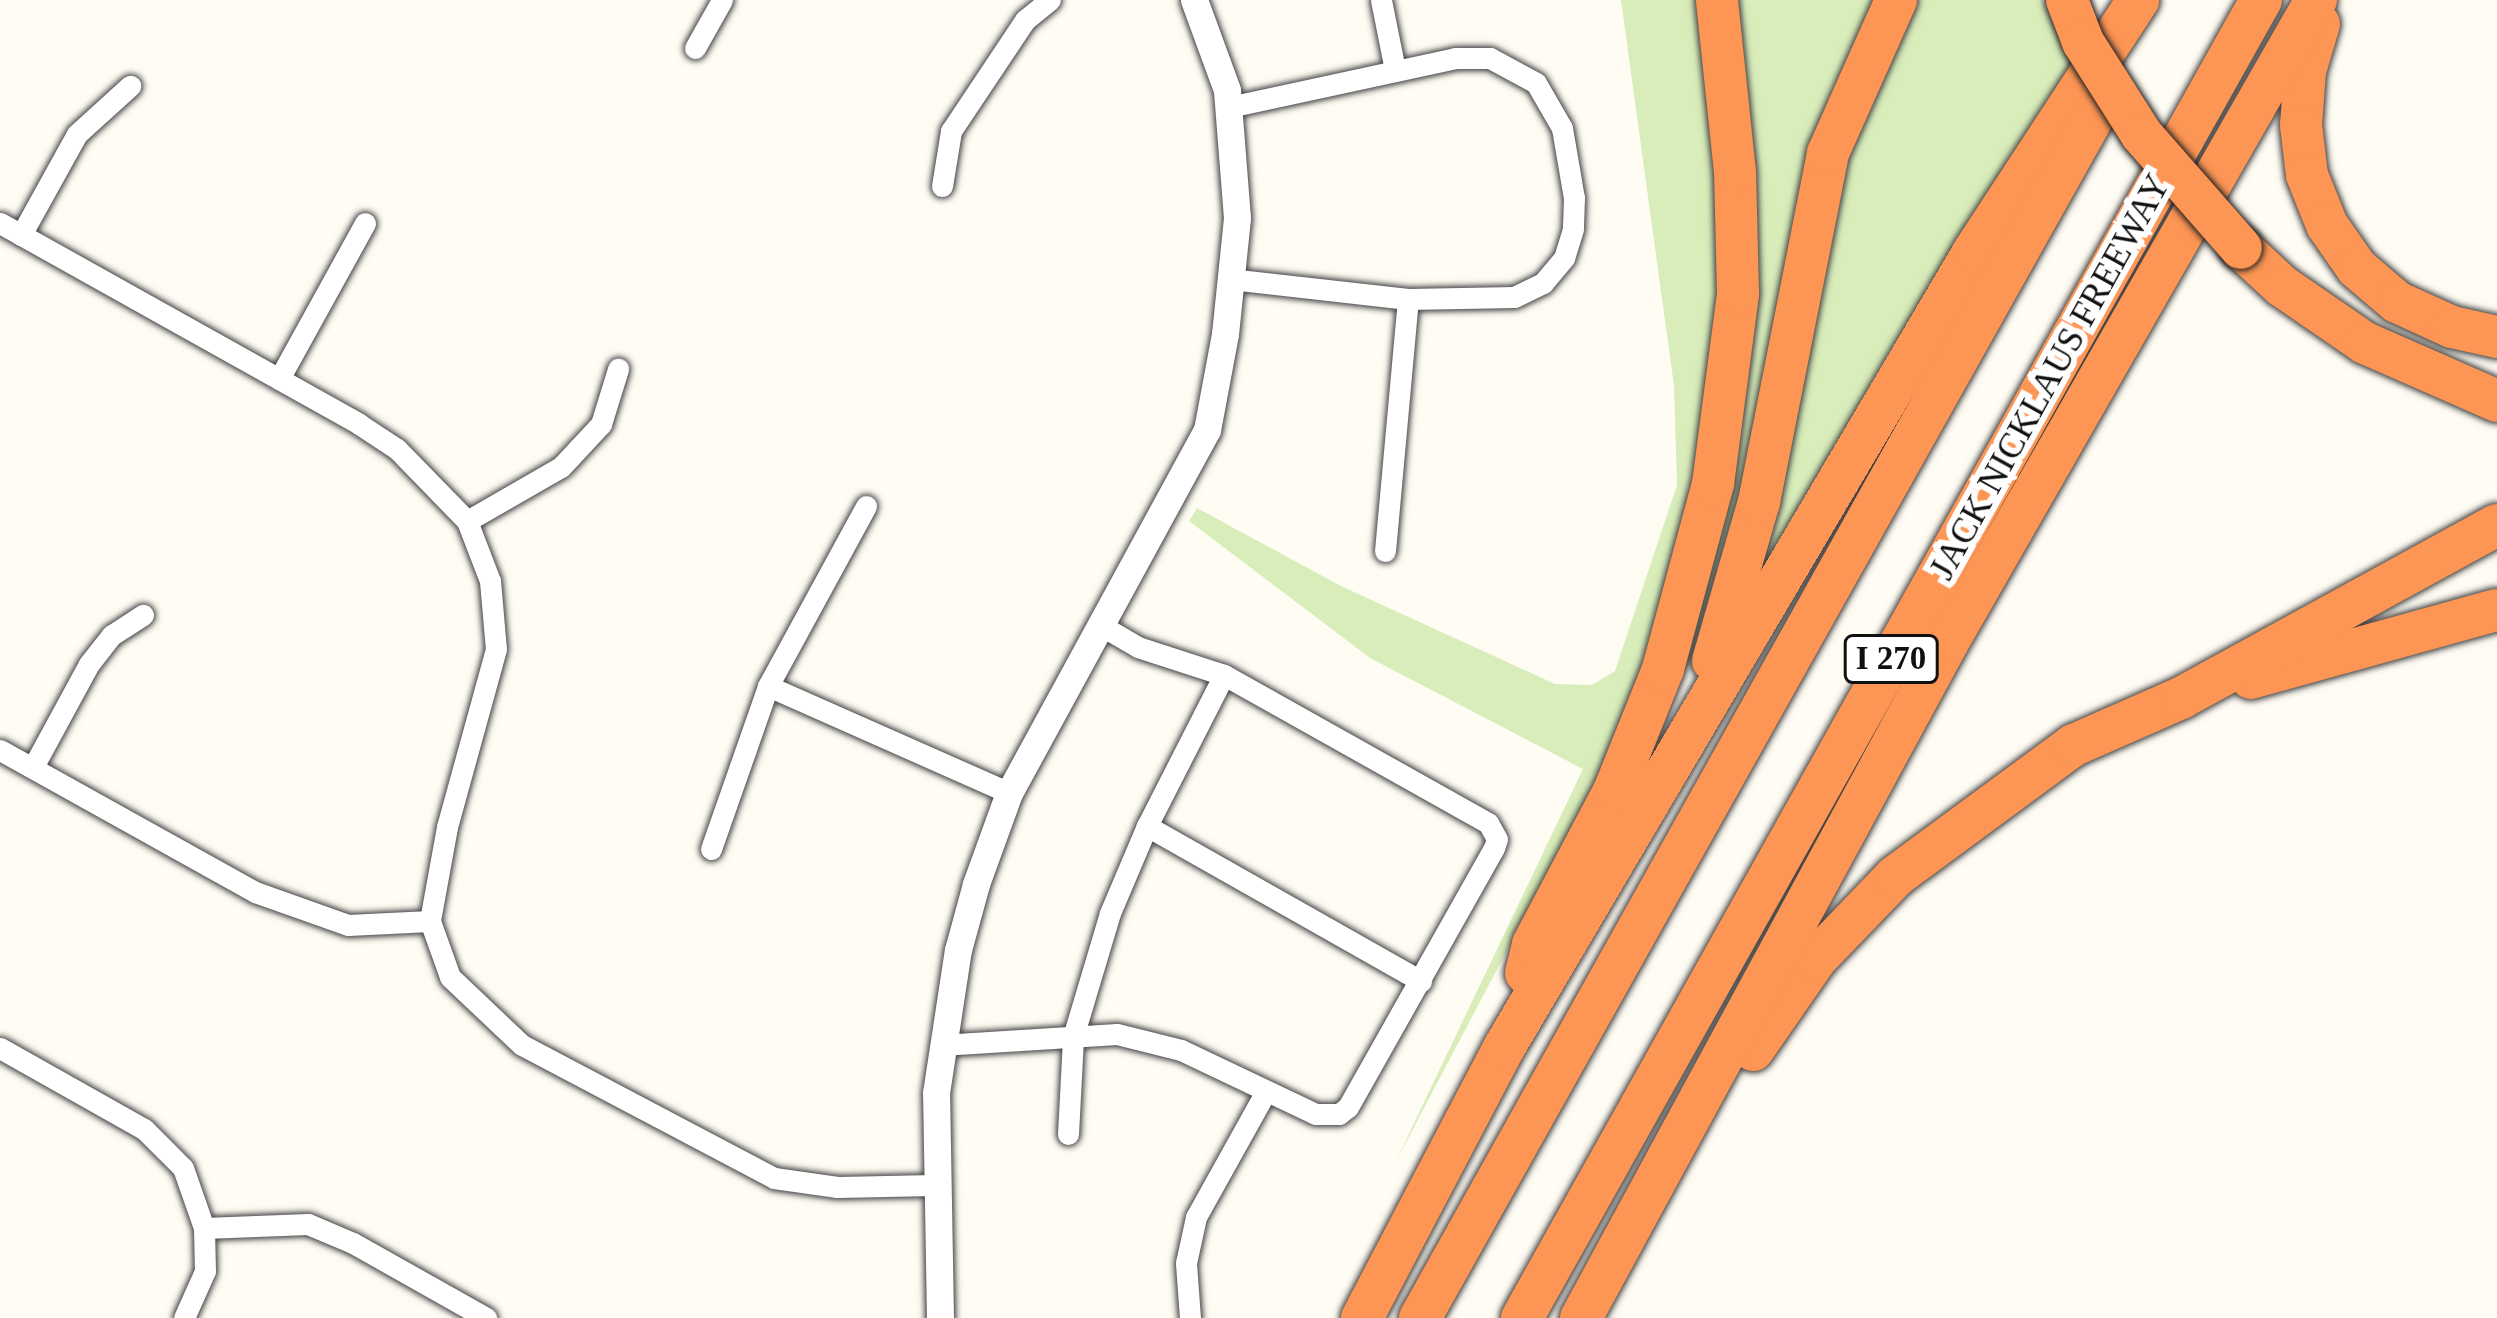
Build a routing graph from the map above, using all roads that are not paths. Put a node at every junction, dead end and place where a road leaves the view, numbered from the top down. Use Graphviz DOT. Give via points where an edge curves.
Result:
graph roads {
  1 [pos="722,0"];
  2 [pos="1050,0"];
  3 [pos="1194,0"];
  4 [pos="1381,0"];
  5 [pos="1717,0"];
  6 [pos="1896,0"];
  7 [pos="2067,0"];
  8 [pos="2138,0"];
  9 [pos="2158,0"];
  10 [pos="2260,0"];
  11 [pos="2316,0"];
  12 [pos="2330,0"];
  13 [pos="695,48"];
  14 [pos="1395,70"];
  15 [pos="130,86"];
  16 [pos="1228,107"];
  17 [pos="941,186"];
  18 [pos="0,224"];
  19 [pos="365,224"];
  20 [pos="21,236"];
  21 [pos="1231,280"];
  22 [pos="1408,298"];
  23 [pos="2497,337"];
  24 [pos="618,369"];
  25 [pos="279,379"];
  26 [pos="2497,401"];
  27 [pos="866,506"];
  28 [pos="467,521"];
  29 [pos="2497,525"];
  30 [pos="1385,550"];
  31 [pos="2497,610"];
  32 [pos="143,615"];
  33 [pos="1102,626"];
  34 [pos="1223,675"];
  35 [pos="768,686"];
  36 [pos="2181,698"];
  37 [pos="0,750"];
  38 [pos="33,766"];
  39 [pos="1009,793"];
  40 [pos="1655,794"];
  41 [pos="1147,826"];
  42 [pos="711,849"];
  43 [pos="430,921"];
  44 [pos="1421,981"];
  45 [pos="1073,1037"];
  46 [pos="941,1046"];
  47 [pos="1505,1046"];
  48 [pos="0,1048"];
  49 [pos="1266,1090"];
  50 [pos="1068,1134"];
  51 [pos="935,1185"];
  52 [pos="204,1228"];
  53 [pos="477,1316"];
  54 [pos="184,1318"];
  55 [pos="940,1318"];
  56 [pos="1190,1318"];
  57 [pos="1362,1318"];
  58 [pos="1420,1318"];
  59 [pos="1522,1318"];
  60 [pos="1581,1318"];
  61 [pos="1591,1318"];
  1 -- 13 [label="street"];
  2 -- 17 [label="street" via="1025,20 951,131"];
  3 -- 16 [label="street"];
  4 -- 14 [label="street"];
  5 -- 47 [label="highway" via="1738,292 1713,484 1663,669 1614,791 1533,944"];
  6 -- 40 [label="highway" via="1828,152 1760,502 1720,642"];
  7 -- 26 [label="highway, bridge" via="2083,42 2142,135 2241,248 2366,343"];
  8 -- 40 [label="highway" via="1974,251"];
  9 -- 58 [label="highway, I 270"];
  10 -- 59 [label="highway, JACK NICKLAUS FREEWAY / I 270"];
  11 -- 60 [label="highway" via="1948,642"];
  12 -- 23 [label="highway" via="2305,71 2300,125 2322,214 2357,268 2397,302"];
  14 -- 16 [label="street"];
  14 -- 22 [label="street" via="1490,58 1536,82 1562,128 1574,229 1564,259 1543,283 1514,297"];
  15 -- 20 [label="street" via="77,134"];
  16 -- 21 [label="street" via="1237,218"];
  18 -- 20 [label="street"];
  19 -- 25 [label="street"];
  20 -- 25 [label="street"];
  21 -- 22 [label="street"];
  21 -- 33 [label="street" via="1207,430"];
  22 -- 30 [label="street"];
  24 -- 28 [label="street" via="601,424 561,466"];
  25 -- 28 [label="street" via="397,449"];
  27 -- 35 [label="street"];
  28 -- 43 [label="street" via="490,581 496,649"];
  29 -- 36 [label="highway"];
  31 -- 36 [label="highway"];
  32 -- 38 [label="street" via="88,664"];
  33 -- 34 [label="street"];
  33 -- 39 [label="street"];
  34 -- 41 [label="street"];
  34 -- 44 [label="street" via="1494,830 1494,848"];
  35 -- 39 [label="street"];
  35 -- 42 [label="street"];
  36 -- 61 [label="highway" via="2074,745 1896,876 1832,942 1746,1060"];
  37 -- 38 [label="street"];
  38 -- 43 [label="street" via="255,892 348,925"];
  39 -- 46 [label="street" via="958,950"];
  40 -- 47 [label="highway"];
  41 -- 44 [label="street"];
  41 -- 45 [label="street" via="1110,913"];
  43 -- 51 [label="street" via="450,976 522,1045 716,1151 774,1178 838,1187"];
  44 -- 49 [label="street" via="1339,1114 1316,1114"];
  45 -- 46 [label="street"];
  45 -- 49 [label="street" via="1118,1034 1181,1050"];
  45 -- 50 [label="street"];
  46 -- 51 [label="street"];
  47 -- 57 [label="highway"];
  48 -- 52 [label="street" via="145,1129 183,1168"];
  49 -- 56 [label="street" via="1196,1216 1186,1263"];
  51 -- 55 [label="street"];
  52 -- 53 [label="street" via="308,1224"];
  52 -- 54 [label="street" via="205,1271"];
}
